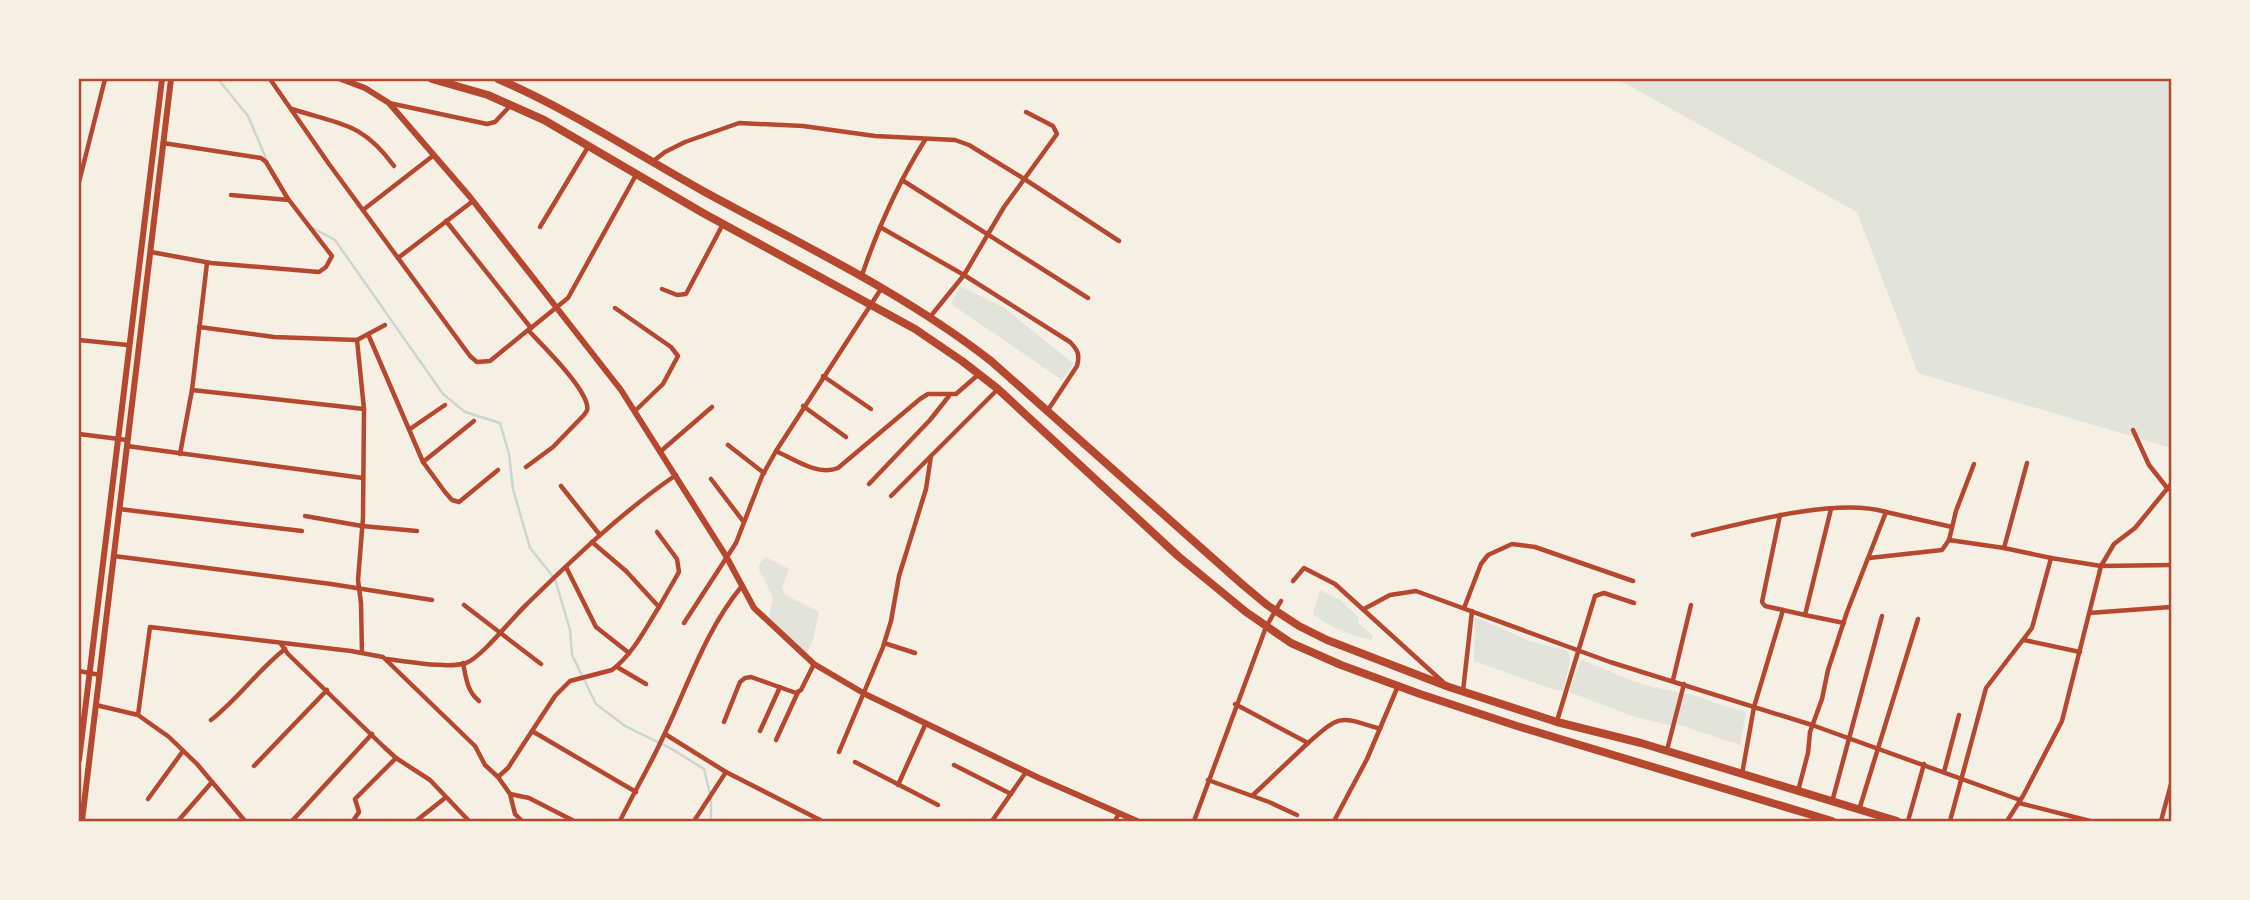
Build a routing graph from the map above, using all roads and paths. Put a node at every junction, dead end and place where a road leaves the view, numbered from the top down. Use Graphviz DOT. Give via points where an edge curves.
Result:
graph roads {
  1 [pos="105,79"];
  2 [pos="162,79"];
  3 [pos="171,79"];
  4 [pos="270,79"];
  5 [pos="341,79"];
  6 [pos="432,79"];
  7 [pos="498,79"];
  8 [pos="389,103"];
  9 [pos="510,105"];
  10 [pos="292,109"];
  11 [pos="1026,112"];
  12 [pos="925,140"];
  13 [pos="163,143"];
  14 [pos="588,146"];
  15 [pos="436,154"];
  16 [pos="652,163"];
  17 [pos="394,166"];
  18 [pos="636,174"];
  19 [pos="902,180"];
  20 [pos="1026,180"];
  21 [pos="79,182"];
  22 [pos="231,195"];
  23 [pos="289,200"];
  24 [pos="473,201"];
  25 [pos="363,210"];
  26 [pos="446,220"];
  27 [pos="723,224"];
  28 [pos="540,227"];
  29 [pos="880,227"];
  30 [pos="988,234"];
  31 [pos="1119,241"];
  32 [pos="150,252"];
  33 [pos="398,258"];
  34 [pos="207,263"];
  35 [pos="964,275"];
  36 [pos="862,276"];
  37 [pos="882,288"];
  38 [pos="662,289"];
  39 [pos="1088,298"];
  40 [pos="871,304"];
  41 [pos="555,308"];
  42 [pos="615,308"];
  43 [pos="929,318"];
  44 [pos="385,325"];
  45 [pos="199,327"];
  46 [pos="529,329"];
  47 [pos="368,334"];
  48 [pos="79,340"];
  49 [pos="357,340"];
  50 [pos="128,345"];
  51 [pos="979,374"];
  52 [pos="823,376"];
  53 [pos="998,389"];
  54 [pos="192,390"];
  55 [pos="949,396"];
  56 [pos="445,405"];
  57 [pos="803,406"];
  58 [pos="712,407"];
  59 [pos="871,409"];
  60 [pos="364,410"];
  61 [pos="635,411"];
  62 [pos="1047,411"];
  63 [pos="474,421"];
  64 [pos="410,429"];
  65 [pos="2133,430"];
  66 [pos="79,433"];
  67 [pos="846,437"];
  68 [pos="117,438"];
  69 [pos="127,443"];
  70 [pos="728,445"];
  71 [pos="661,451"];
  72 [pos="776,451"];
  73 [pos="180,454"];
  74 [pos="931,456"];
  75 [pos="423,462"];
  76 [pos="2027,463"];
  77 [pos="1974,464"];
  78 [pos="526,467"];
  79 [pos="498,470"];
  80 [pos="764,473"];
  81 [pos="676,475"];
  82 [pos="363,478"];
  83 [pos="711,479"];
  84 [pos="869,484"];
  85 [pos="561,486"];
  86 [pos="2169,487"];
  87 [pos="891,496"];
  88 [pos="119,509"];
  89 [pos="1831,509"];
  90 [pos="1886,512"];
  91 [pos="1780,515"];
  92 [pos="305,516"];
  93 [pos="744,522"];
  94 [pos="362,526"];
  95 [pos="1952,527"];
  96 [pos="302,531"];
  97 [pos="417,531"];
  98 [pos="657,532"];
  99 [pos="600,535"];
  100 [pos="1693,535"];
  101 [pos="1949,540"];
  102 [pos="592,542"];
  103 [pos="2004,548"];
  104 [pos="114,556"];
  105 [pos="726,556"];
  106 [pos="1869,558"];
  107 [pos="2051,558"];
  108 [pos="2171,565"];
  109 [pos="2101,566"];
  110 [pos="564,569"];
  111 [pos="1293,581"];
  112 [pos="1633,581"];
  113 [pos="742,586"];
  114 [pos="360,589"];
  115 [pos="432,600"];
  116 [pos="1281,601"];
  117 [pos="1634,603"];
  118 [pos="464,605"];
  119 [pos="1691,605"];
  120 [pos="659,607"];
  121 [pos="2171,607"];
  122 [pos="1464,608"];
  123 [pos="1364,609"];
  124 [pos="1275,610"];
  125 [pos="1783,610"];
  126 [pos="1472,611"];
  127 [pos="2089,612"];
  128 [pos="1805,615"];
  129 [pos="1882,616"];
  130 [pos="1918,619"];
  131 [pos="684,623"];
  132 [pos="1844,623"];
  133 [pos="1266,627"];
  134 [pos="499,633"];
  135 [pos="2024,639"];
  136 [pos="281,643"];
  137 [pos="884,643"];
  138 [pos="285,649"];
  139 [pos="1578,651"];
  140 [pos="2080,652"];
  141 [pos="362,653"];
  142 [pos="629,653"];
  143 [pos="915,653"];
  144 [pos="386,659"];
  145 [pos="463,663"];
  146 [pos="541,664"];
  147 [pos="814,664"];
  148 [pos="617,667"];
  149 [pos="79,671"];
  150 [pos="89,673"];
  151 [pos="100,675"];
  152 [pos="1673,680"];
  153 [pos="646,684"];
  154 [pos="1685,684"];
  155 [pos="1398,685"];
  156 [pos="780,687"];
  157 [pos="1449,687"];
  158 [pos="327,690"];
  159 [pos="799,692"];
  160 [pos="1463,692"];
  161 [pos="865,694"];
  162 [pos="479,701"];
  163 [pos="1235,704"];
  164 [pos="96,705"];
  165 [pos="1754,707"];
  166 [pos="138,715"];
  167 [pos="1959,715"];
  168 [pos="211,720"];
  169 [pos="724,722"];
  170 [pos="1557,722"];
  171 [pos="926,723"];
  172 [pos="1812,725"];
  173 [pos="1380,729"];
  174 [pos="532,731"];
  175 [pos="760,731"];
  176 [pos="372,734"];
  177 [pos="664,736"];
  178 [pos="1849,737"];
  179 [pos="776,740"];
  180 [pos="1308,743"];
  181 [pos="1877,748"];
  182 [pos="183,751"];
  183 [pos="1667,751"];
  184 [pos="839,752"];
  185 [pos="396,758"];
  186 [pos="79,760"];
  187 [pos="855,762"];
  188 [pos="1924,764"];
  189 [pos="954,765"];
  190 [pos="254,766"];
  191 [pos="726,772"];
  192 [pos="1026,772"];
  193 [pos="1944,772"];
  194 [pos="1742,774"];
  195 [pos="498,776"];
  196 [pos="1963,778"];
  197 [pos="1208,780"];
  198 [pos="212,782"];
  199 [pos="898,785"];
  200 [pos="2171,785"];
  201 [pos="636,792"];
  202 [pos="1797,792"];
  203 [pos="510,794"];
  204 [pos="1011,794"];
  205 [pos="1253,795"];
  206 [pos="445,798"];
  207 [pos="148,799"];
  208 [pos="2019,802"];
  209 [pos="1832,803"];
  210 [pos="938,805"];
  211 [pos="1859,811"];
  212 [pos="1119,813"];
  213 [pos="1297,815"];
  214 [pos="1816,819"];
  215 [pos="82,821"];
  216 [pos="178,821"];
  217 [pos="245,821"];
  218 [pos="292,821"];
  219 [pos="353,821"];
  220 [pos="416,821"];
  221 [pos="469,821"];
  222 [pos="522,821"];
  223 [pos="573,821"];
  224 [pos="620,821"];
  225 [pos="694,821"];
  226 [pos="822,821"];
  227 [pos="992,821"];
  228 [pos="1115,821"];
  229 [pos="1137,821"];
  230 [pos="1194,821"];
  231 [pos="1334,821"];
  232 [pos="1832,821"];
  233 [pos="1897,821"];
  234 [pos="1908,821"];
  235 [pos="1950,821"];
  236 [pos="2007,821"];
  237 [pos="2090,821"];
  238 [pos="2161,821"];
  1 -- 21 [label="street"];
  2 -- 50 [label="street"];
  3 -- 13 [label="street"];
  4 -- 10 [label="street"];
  5 -- 8 [label="street"];
  6 -- 9 [label="highway"];
  7 -- 16 [label="highway" via="561,109"];
  8 -- 9 [label="street" via="487,124 495,122"];
  8 -- 15 [label="street"];
  9 -- 14 [label="highway"];
  10 -- 17 [label="street" via="360,131"];
  10 -- 25 [label="street"];
  11 -- 20 [label="street" via="1053,126 1057,134"];
  12 -- 16 [label="street" via="739,123 685,142"];
  12 -- 19 [label="street"];
  12 -- 20 [label="street" via="969,145"];
  13 -- 23 [label="street" via="261,158"];
  13 -- 32 [label="street"];
  14 -- 18 [label="highway"];
  14 -- 28 [label="street"];
  15 -- 24 [label="street"];
  15 -- 25 [label="street"];
  16 -- 36 [label="highway"];
  18 -- 27 [label="highway"];
  18 -- 41 [label="street" via="568,298"];
  19 -- 29 [label="street"];
  19 -- 30 [label="street"];
  20 -- 30 [label="street"];
  20 -- 31 [label="street"];
  22 -- 23 [label="street"];
  23 -- 34 [label="street" via="332,256 327,267 320,272"];
  24 -- 26 [label="street"];
  24 -- 41 [label="street"];
  25 -- 33 [label="street"];
  26 -- 33 [label="street"];
  26 -- 46 [label="street"];
  27 -- 38 [label="street" via="685,294"];
  27 -- 40 [label="highway"];
  29 -- 35 [label="street"];
  29 -- 36 [label="street"];
  30 -- 35 [label="street"];
  30 -- 39 [label="street"];
  32 -- 34 [label="street"];
  32 -- 69 [label="street"];
  33 -- 46 [label="street" via="477,362 490,361"];
  34 -- 45 [label="street"];
  35 -- 43 [label="street"];
  35 -- 62 [label="street" via="1077,350 1074,374"];
  36 -- 37 [label="highway"];
  37 -- 40 [label="street"];
  37 -- 43 [label="highway"];
  40 -- 51 [label="highway"];
  40 -- 52 [label="street"];
  41 -- 46 [label="street"];
  41 -- 61 [label="street"];
  42 -- 61 [label="street" via="678,356 663,384"];
  43 -- 62 [label="highway" via="991,360"];
  44 -- 47 [label="street"];
  45 -- 49 [label="street" via="274,337"];
  45 -- 54 [label="street"];
  46 -- 78 [label="street" via="576,385 588,409 553,447"];
  47 -- 49 [label="street"];
  47 -- 64 [label="street"];
  48 -- 50 [label="street"];
  49 -- 60 [label="street"];
  50 -- 68 [label="street"];
  51 -- 53 [label="highway"];
  51 -- 55 [label="street"];
  52 -- 57 [label="street"];
  52 -- 59 [label="street"];
  53 -- 74 [label="street"];
  53 -- 133 [label="highway" via="1178,555"];
  54 -- 60 [label="street"];
  54 -- 73 [label="street"];
  55 -- 72 [label="street" via="928,394 826,472"];
  55 -- 84 [label="street"];
  56 -- 64 [label="street"];
  57 -- 67 [label="street"];
  57 -- 72 [label="street"];
  58 -- 71 [label="street"];
  60 -- 82 [label="street"];
  61 -- 71 [label="street"];
  62 -- 124 [label="highway"];
  63 -- 75 [label="street"];
  64 -- 75 [label="street"];
  65 -- 86 [label="street" via="2149,465"];
  66 -- 68 [label="street"];
  68 -- 69 [label="street"];
  68 -- 150 [label="street"];
  69 -- 73 [label="street"];
  69 -- 88 [label="street"];
  70 -- 80 [label="street"];
  71 -- 81 [label="street"];
  72 -- 80 [label="street"];
  73 -- 82 [label="street"];
  74 -- 87 [label="street"];
  74 -- 137 [label="street"];
  75 -- 79 [label="street" via="456,502"];
  76 -- 103 [label="street"];
  77 -- 95 [label="street"];
  80 -- 93 [label="street"];
  81 -- 99 [label="street"];
  81 -- 105 [label="street"];
  82 -- 94 [label="street"];
  83 -- 93 [label="street"];
  85 -- 99 [label="street"];
  86 -- 109 [label="street" via="2135,528 2115,544"];
  88 -- 96 [label="street"];
  88 -- 104 [label="street"];
  89 -- 90 [label="street"];
  89 -- 91 [label="street"];
  89 -- 128 [label="street"];
  90 -- 95 [label="street"];
  90 -- 106 [label="street"];
  91 -- 100 [label="street"];
  91 -- 125 [label="street" via="1762,597 1765,606"];
  92 -- 94 [label="street"];
  93 -- 105 [label="street"];
  94 -- 97 [label="street"];
  94 -- 114 [label="street"];
  95 -- 101 [label="street"];
  98 -- 120 [label="street" via="677,559 680,572"];
  99 -- 102 [label="street"];
  101 -- 103 [label="street"];
  101 -- 106 [label="street" via="1942,550"];
  102 -- 110 [label="street"];
  102 -- 120 [label="street"];
  103 -- 107 [label="street"];
  104 -- 114 [label="street"];
  104 -- 151 [label="street"];
  105 -- 113 [label="street"];
  105 -- 131 [label="street"];
  106 -- 132 [label="street"];
  107 -- 109 [label="street"];
  107 -- 135 [label="street" via="2032,628"];
  108 -- 109 [label="street"];
  109 -- 127 [label="street"];
  110 -- 134 [label="street"];
  110 -- 142 [label="street" via="596,627"];
  111 -- 123 [label="street" via="1304,568 1335,584"];
  112 -- 122 [label="street" via="1535,547 1512,544 1488,555 1481,564"];
  113 -- 147 [label="street" via="754,608"];
  113 -- 177 [label="street" via="712,631"];
  114 -- 115 [label="street"];
  114 -- 141 [label="street"];
  116 -- 124 [label="street"];
  117 -- 139 [label="street" via="1604,593 1595,596"];
  118 -- 134 [label="street"];
  119 -- 152 [label="street"];
  120 -- 142 [label="street"];
  121 -- 127 [label="street"];
  122 -- 123 [label="street" via="1405,591"];
  122 -- 126 [label="street"];
  123 -- 157 [label="street"];
  124 -- 133 [label="street"];
  124 -- 157 [label="highway" via="1327,640"];
  125 -- 128 [label="street"];
  125 -- 165 [label="street"];
  126 -- 139 [label="street"];
  126 -- 160 [label="street"];
  127 -- 140 [label="street"];
  128 -- 132 [label="street"];
  129 -- 178 [label="street"];
  130 -- 181 [label="street"];
  132 -- 172 [label="street"];
  133 -- 155 [label="highway" via="1310,652"];
  133 -- 163 [label="street"];
  134 -- 145 [label="street"];
  134 -- 146 [label="street"];
  135 -- 140 [label="street"];
  135 -- 196 [label="street" via="1986,688"];
  136 -- 138 [label="street"];
  136 -- 141 [label="street"];
  136 -- 166 [label="street" via="150,627"];
  137 -- 143 [label="street"];
  137 -- 161 [label="street"];
  138 -- 158 [label="street"];
  138 -- 168 [label="street"];
  139 -- 152 [label="street"];
  139 -- 170 [label="street"];
  140 -- 208 [label="street" via="2062,721"];
  141 -- 144 [label="street"];
  142 -- 148 [label="street"];
  144 -- 145 [label="street"];
  144 -- 195 [label="street" via="475,746 485,765"];
  145 -- 162 [label="street" via="468,687"];
  147 -- 159 [label="street"];
  147 -- 161 [label="street"];
  148 -- 153 [label="street"];
  148 -- 174 [label="street" via="570,681"];
  149 -- 150 [label="street"];
  150 -- 151 [label="street"];
  150 -- 186 [label="street"];
  151 -- 164 [label="street"];
  152 -- 154 [label="street"];
  154 -- 165 [label="street"];
  154 -- 183 [label="street"];
  155 -- 173 [label="street"];
  155 -- 214 [label="highway"];
  156 -- 159 [label="street"];
  156 -- 169 [label="street" via="745,678"];
  156 -- 175 [label="street"];
  157 -- 160 [label="highway"];
  158 -- 176 [label="street"];
  158 -- 190 [label="street"];
  159 -- 179 [label="street"];
  160 -- 170 [label="highway"];
  161 -- 171 [label="street"];
  161 -- 184 [label="street"];
  163 -- 180 [label="street"];
  163 -- 197 [label="street"];
  164 -- 166 [label="street"];
  164 -- 215 [label="street"];
  165 -- 172 [label="street"];
  165 -- 194 [label="street"];
  166 -- 182 [label="street"];
  167 -- 193 [label="street"];
  170 -- 183 [label="highway"];
  171 -- 192 [label="street"];
  171 -- 199 [label="street"];
  172 -- 178 [label="street"];
  172 -- 202 [label="street"];
  173 -- 180 [label="street" via="1339,719"];
  173 -- 231 [label="street"];
  174 -- 195 [label="street"];
  174 -- 201 [label="street"];
  176 -- 185 [label="street"];
  176 -- 218 [label="street"];
  177 -- 191 [label="street"];
  177 -- 201 [label="street"];
  178 -- 181 [label="street"];
  178 -- 209 [label="street"];
  180 -- 205 [label="street"];
  181 -- 188 [label="street"];
  181 -- 211 [label="street"];
  182 -- 198 [label="street"];
  182 -- 207 [label="street"];
  183 -- 194 [label="highway"];
  185 -- 206 [label="street" via="430,780"];
  185 -- 219 [label="street" via="355,799 359,812"];
  187 -- 199 [label="street"];
  188 -- 193 [label="street"];
  188 -- 234 [label="street"];
  189 -- 204 [label="street"];
  191 -- 225 [label="street"];
  191 -- 226 [label="street"];
  192 -- 204 [label="street"];
  192 -- 212 [label="street"];
  193 -- 196 [label="street"];
  194 -- 202 [label="highway"];
  195 -- 203 [label="street"];
  196 -- 208 [label="street"];
  196 -- 235 [label="street"];
  197 -- 205 [label="street"];
  197 -- 230 [label="street"];
  198 -- 216 [label="street"];
  198 -- 217 [label="street"];
  199 -- 210 [label="street"];
  200 -- 238 [label="street"];
  201 -- 224 [label="street"];
  202 -- 209 [label="highway"];
  203 -- 222 [label="street" via="515,814"];
  203 -- 223 [label="street" via="529,798"];
  204 -- 227 [label="street"];
  205 -- 213 [label="street"];
  206 -- 220 [label="street"];
  206 -- 221 [label="street"];
  208 -- 236 [label="street"];
  208 -- 237 [label="street"];
  209 -- 211 [label="highway"];
  211 -- 233 [label="highway"];
  212 -- 228 [label="street"];
  212 -- 229 [label="street"];
  214 -- 232 [label="highway"];
}
